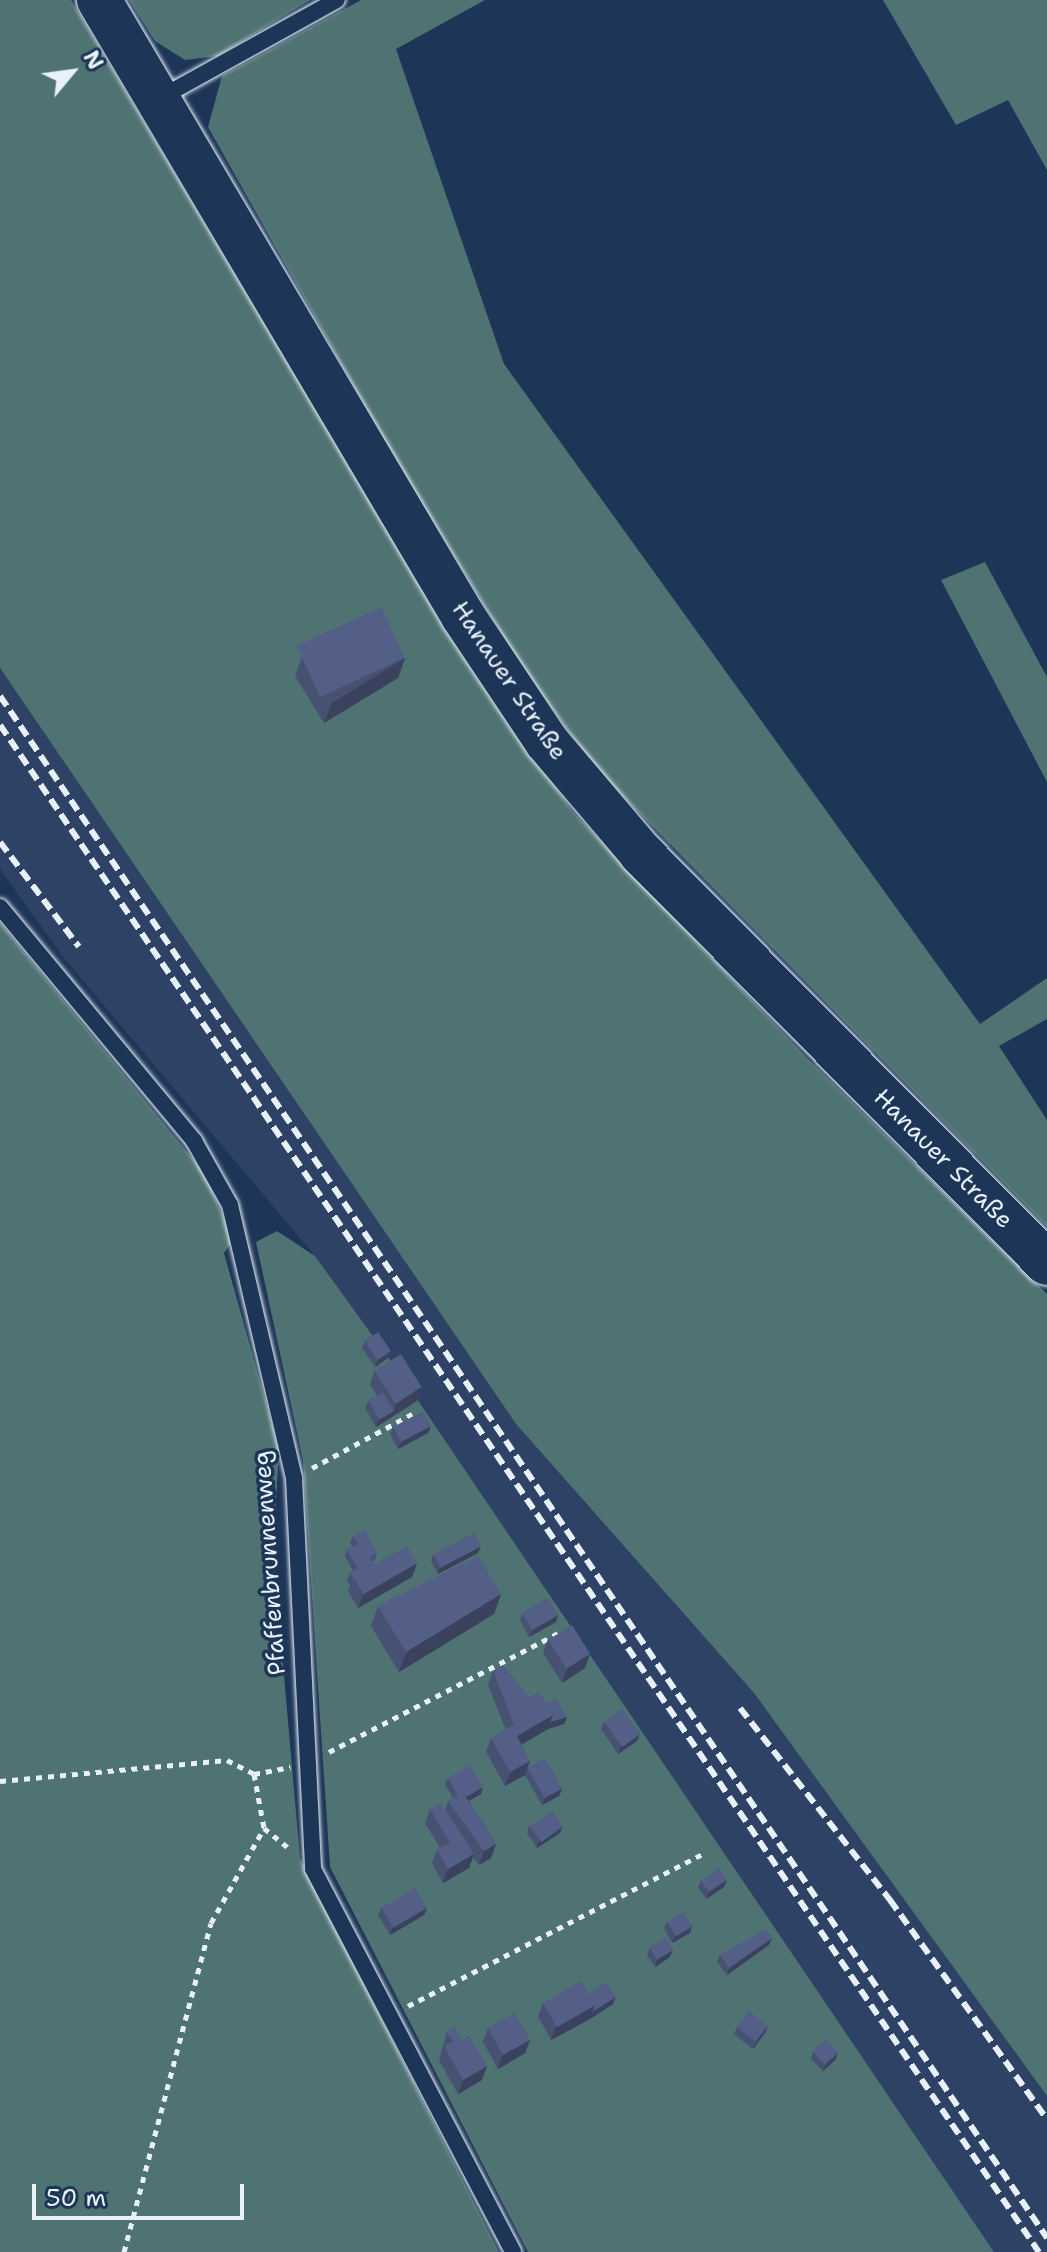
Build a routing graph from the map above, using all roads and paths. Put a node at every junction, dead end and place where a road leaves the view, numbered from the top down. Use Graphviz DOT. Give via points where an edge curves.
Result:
graph roads {
  1 [pos="99,0"];
  2 [pos="337,0"];
  3 [pos="158,99"];
  4 [pos="0,907"];
  5 [pos="1047,1263"];
  6 [pos="416,1412"];
  7 [pos="294,1478"];
  8 [pos="559,1633"];
  9 [pos="305,1764"];
  10 [pos="254,1774"];
  11 [pos="0,1781"];
  12 [pos="264,1828"];
  13 [pos="707,1852"];
  14 [pos="313,1869"];
  15 [pos="389,2015"];
  16 [pos="124,2252"];
  17 [pos="513,2252"];
  1 -- 3 [label="main road, Hanauer Straße"];
  2 -- 3 [label="lane"];
  3 -- 5 [label="main road, Hanauer Straße" via="463,616 547,742 641,853"];
  4 -- 7 [label="lane, Pfaffenbrunnenweg" via="194,1141 225,1196"];
  6 -- 7 [label="path"];
  7 -- 9 [label="lane, Pfaffenbrunnenweg"];
  8 -- 9 [label="path"];
  9 -- 10 [label="path"];
  9 -- 14 [label="lane, Pfaffenbrunnenweg"];
  10 -- 11 [label="path" via="227,1760"];
  10 -- 12 [label="path"];
  12 -- 14 [label="path"];
  12 -- 16 [label="path" via="211,1923"];
  13 -- 15 [label="path"];
  14 -- 15 [label="lane, Pfaffenbrunnenweg"];
  15 -- 17 [label="lane, Pfaffenbrunnenweg"];
}
